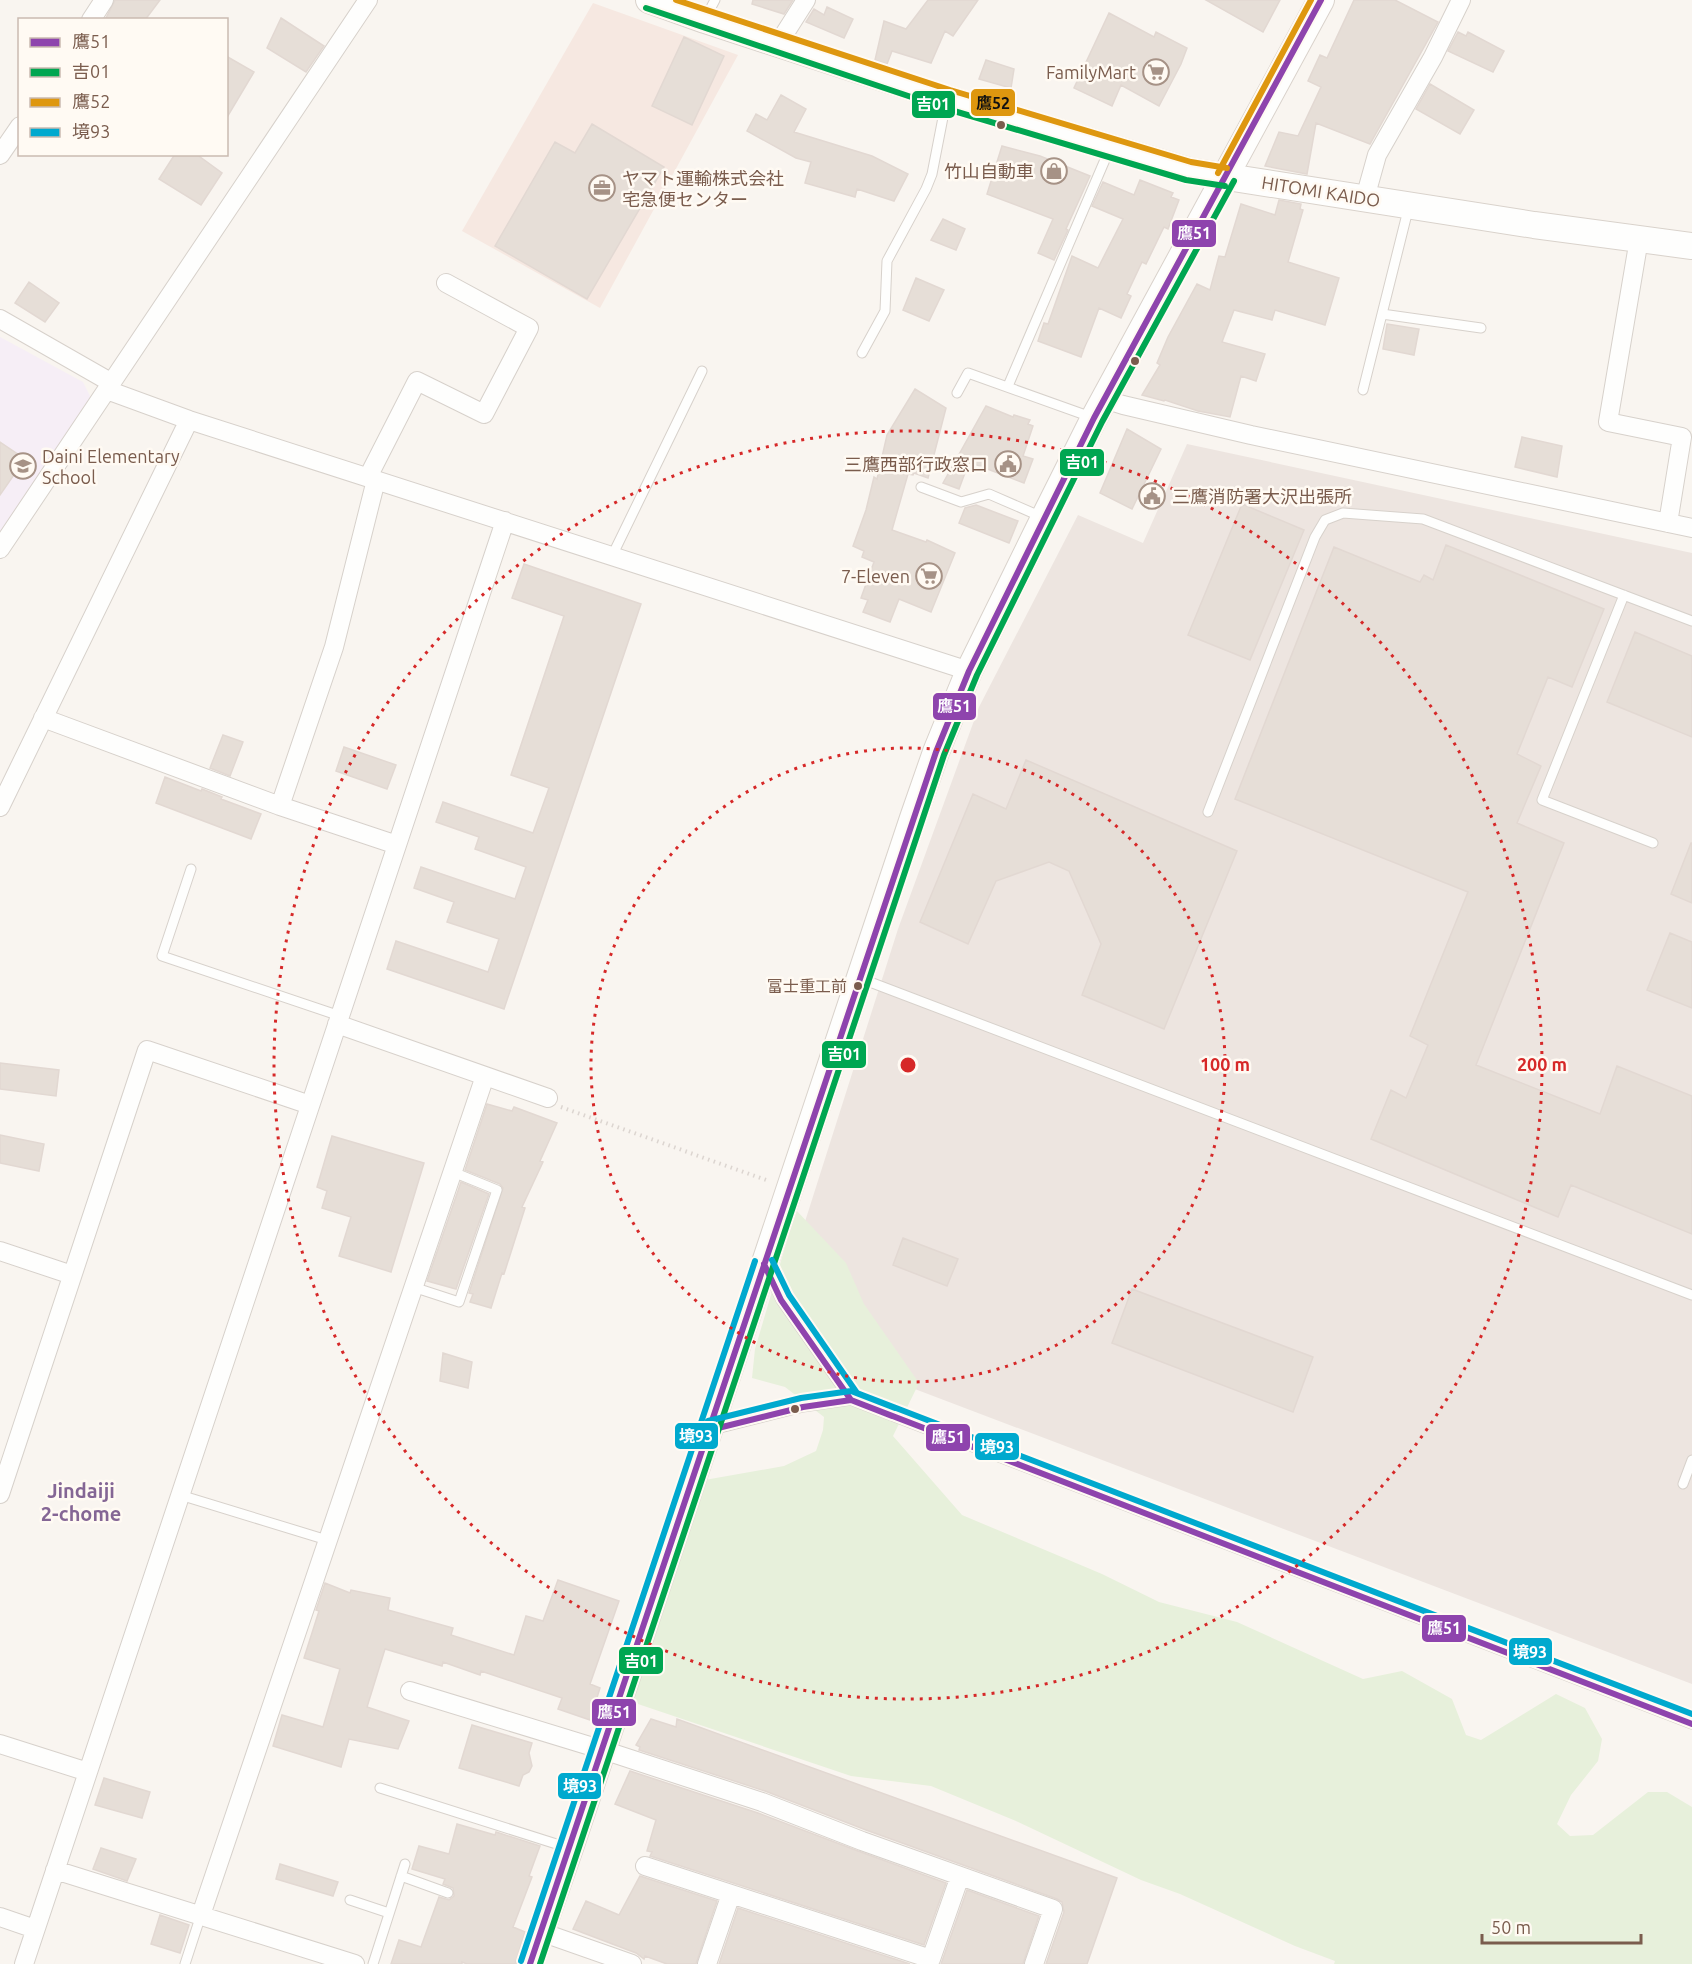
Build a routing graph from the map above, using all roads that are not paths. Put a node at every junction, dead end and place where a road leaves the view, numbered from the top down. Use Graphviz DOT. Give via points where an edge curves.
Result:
graph roads {
  1 [pos="104,0"];
  2 [pos="369,0"];
  3 [pos="649,0"];
  4 [pos="806,0"];
  5 [pos="1321,0"];
  6 [pos="1461,0"];
  7 [pos="710,10"];
  8 [pos="92,18"];
  9 [pos="778,44"];
  10 [pos="947,99"];
  11 [pos="18,129"];
  12 [pos="1110,147"];
  13 [pos="0,154"];
  14 [pos="1226,177"];
  15 [pos="1365,198"];
  16 [pos="1409,204"];
  17 [pos="1639,239"];
  18 [pos="1692,246"];
  19 [pos="446,283"];
  20 [pos="1382,314"];
  21 [pos="0,319"];
  22 [pos="1481,328"];
  23 [pos="862,353"];
  24 [pos="702,371"];
  25 [pos="110,386"];
  26 [pos="1008,386"];
  27 [pos="1363,390"];
  28 [pos="957,393"];
  29 [pos="1099,408"];
  30 [pos="189,420"];
  31 [pos="372,478"];
  32 [pos="921,487"];
  33 [pos="1044,518"];
  34 [pos="505,521"];
  35 [pos="1668,523"];
  36 [pos="1692,528"];
  37 [pos="0,549"];
  38 [pos="612,556"];
  39 [pos="1624,595"];
  40 [pos="1692,621"];
  41 [pos="969,671"];
  42 [pos="43,718"];
  43 [pos="280,806"];
  44 [pos="0,807"];
  45 [pos="1208,812"];
  46 [pos="1653,843"];
  47 [pos="397,845"];
  48 [pos="191,868"];
  49 [pos="860,978"];
  50 [pos="338,1020"];
  51 [pos="485,1076"];
  52 [pos="548,1098"];
  53 [pos="310,1105"];
  54 [pos="453,1172"];
  55 [pos="0,1251"];
  56 [pos="764,1264"];
  57 [pos="72,1275"];
  58 [pos="413,1287"];
  59 [pos="1692,1295"];
  60 [pos="851,1400"];
  61 [pos="710,1430"];
  62 [pos="1692,1460"];
  63 [pos="1683,1484"];
  64 [pos="0,1494"];
  65 [pos="180,1495"];
  66 [pos="327,1540"];
  67 [pos="410,1691"];
  68 [pos="1692,1724"];
  69 [pos="0,1744"];
  70 [pos="603,1750"];
  71 [pos="88,1772"];
  72 [pos="380,1788"];
  73 [pos="570,1848"];
  74 [pos="405,1864"];
  75 [pos="645,1866"];
  76 [pos="55,1870"];
  77 [pos="401,1876"];
  78 [pos="960,1876"];
  79 [pos="448,1893"];
  80 [pos="731,1894"];
  81 [pos="350,1900"];
  82 [pos="389,1913"];
  83 [pos="201,1916"];
  84 [pos="0,1917"];
  85 [pos="35,1929"];
  86 [pos="541,1932"];
  87 [pos="613,1961"];
  88 [pos="24,1964"];
  89 [pos="185,1964"];
  90 [pos="355,1964"];
  91 [pos="373,1964"];
  92 [pos="530,1964"];
  93 [pos="632,1964"];
  94 [pos="707,1964"];
  95 [pos="1034,1964"];
  1 -- 8 [label="street"];
  2 -- 25 [label="street"];
  3 -- 7 [label="main road, HITOMI KAIDO"];
  4 -- 9 [label="street"];
  5 -- 14 [label="main road"];
  6 -- 15 [label="street" via="1377,155"];
  7 -- 9 [label="main road, HITOMI KAIDO"];
  9 -- 10 [label="main road, HITOMI KAIDO"];
  10 -- 12 [label="main road, HITOMI KAIDO"];
  10 -- 23 [label="lane" via="932,174 887,261 885,311"];
  11 -- 13 [label="street"];
  12 -- 14 [label="main road, HITOMI KAIDO" via="1189,171"];
  12 -- 26 [label="lane"];
  14 -- 15 [label="main road, HITOMI KAIDO"];
  14 -- 29 [label="main road"];
  15 -- 16 [label="main road, HITOMI KAIDO"];
  16 -- 17 [label="main road, HITOMI KAIDO"];
  16 -- 20 [label="lane"];
  17 -- 18 [label="main road, HITOMI KAIDO"];
  17 -- 35 [label="street" via="1608,422 1682,437"];
  19 -- 31 [label="street" via="529,328 484,414 417,381"];
  20 -- 22 [label="lane"];
  20 -- 27 [label="lane"];
  21 -- 25 [label="street"];
  24 -- 38 [label="lane"];
  25 -- 30 [label="street"];
  25 -- 37 [label="street"];
  26 -- 28 [label="lane" via="968,373"];
  26 -- 29 [label="lane"];
  29 -- 33 [label="main road"];
  29 -- 35 [label="street" via="1123,405"];
  30 -- 31 [label="street"];
  30 -- 42 [label="street"];
  31 -- 34 [label="street"];
  31 -- 43 [label="street" via="334,647"];
  32 -- 33 [label="lane" via="961,502 989,494"];
  33 -- 41 [label="main road"];
  34 -- 38 [label="street"];
  34 -- 47 [label="street"];
  35 -- 36 [label="street"];
  38 -- 41 [label="street"];
  39 -- 40 [label="lane"];
  39 -- 45 [label="lane" via="1423,519 1343,513 1325,520"];
  39 -- 46 [label="lane" via="1542,800"];
  41 -- 49 [label="main road" via="919,798"];
  42 -- 43 [label="street"];
  42 -- 44 [label="street"];
  43 -- 47 [label="street"];
  47 -- 50 [label="street"];
  48 -- 50 [label="lane" via="162,956"];
  49 -- 56 [label="main road"];
  49 -- 59 [label="lane"];
  50 -- 51 [label="street"];
  50 -- 53 [label="street"];
  51 -- 52 [label="street"];
  51 -- 54 [label="street"];
  53 -- 57 [label="street" via="147,1050"];
  53 -- 65 [label="street"];
  54 -- 58 [label="street"];
  54 -- 58 [label="lane" via="497,1190 463,1291 459,1302"];
  55 -- 57 [label="street"];
  56 -- 60 [label="lane" via="781,1299"];
  56 -- 61 [label="main road"];
  57 -- 64 [label="street"];
  58 -- 66 [label="street"];
  60 -- 61 [label="lane" via="803,1407"];
  60 -- 68 [label="lane"];
  61 -- 70 [label="main road"];
  62 -- 63 [label="lane"];
  65 -- 66 [label="lane"];
  65 -- 71 [label="street"];
  66 -- 83 [label="street"];
  67 -- 70 [label="street"];
  69 -- 71 [label="street"];
  70 -- 73 [label="main road"];
  70 -- 78 [label="street" via="762,1802"];
  71 -- 76 [label="street"];
  72 -- 73 [label="lane"];
  73 -- 86 [label="main road"];
  74 -- 77 [label="lane"];
  75 -- 80 [label="street"];
  76 -- 83 [label="street"];
  76 -- 85 [label="street"];
  77 -- 79 [label="lane"];
  77 -- 82 [label="lane"];
  78 -- 80 [label="street" via="931,1959"];
  78 -- 95 [label="street" via="1053,1909"];
  80 -- 94 [label="street"];
  81 -- 82 [label="lane"];
  82 -- 91 [label="lane"];
  83 -- 89 [label="lane"];
  83 -- 90 [label="street"];
  84 -- 85 [label="street"];
  85 -- 88 [label="street"];
  86 -- 87 [label="street"];
  86 -- 92 [label="main road"];
  87 -- 93 [label="street"];
}
